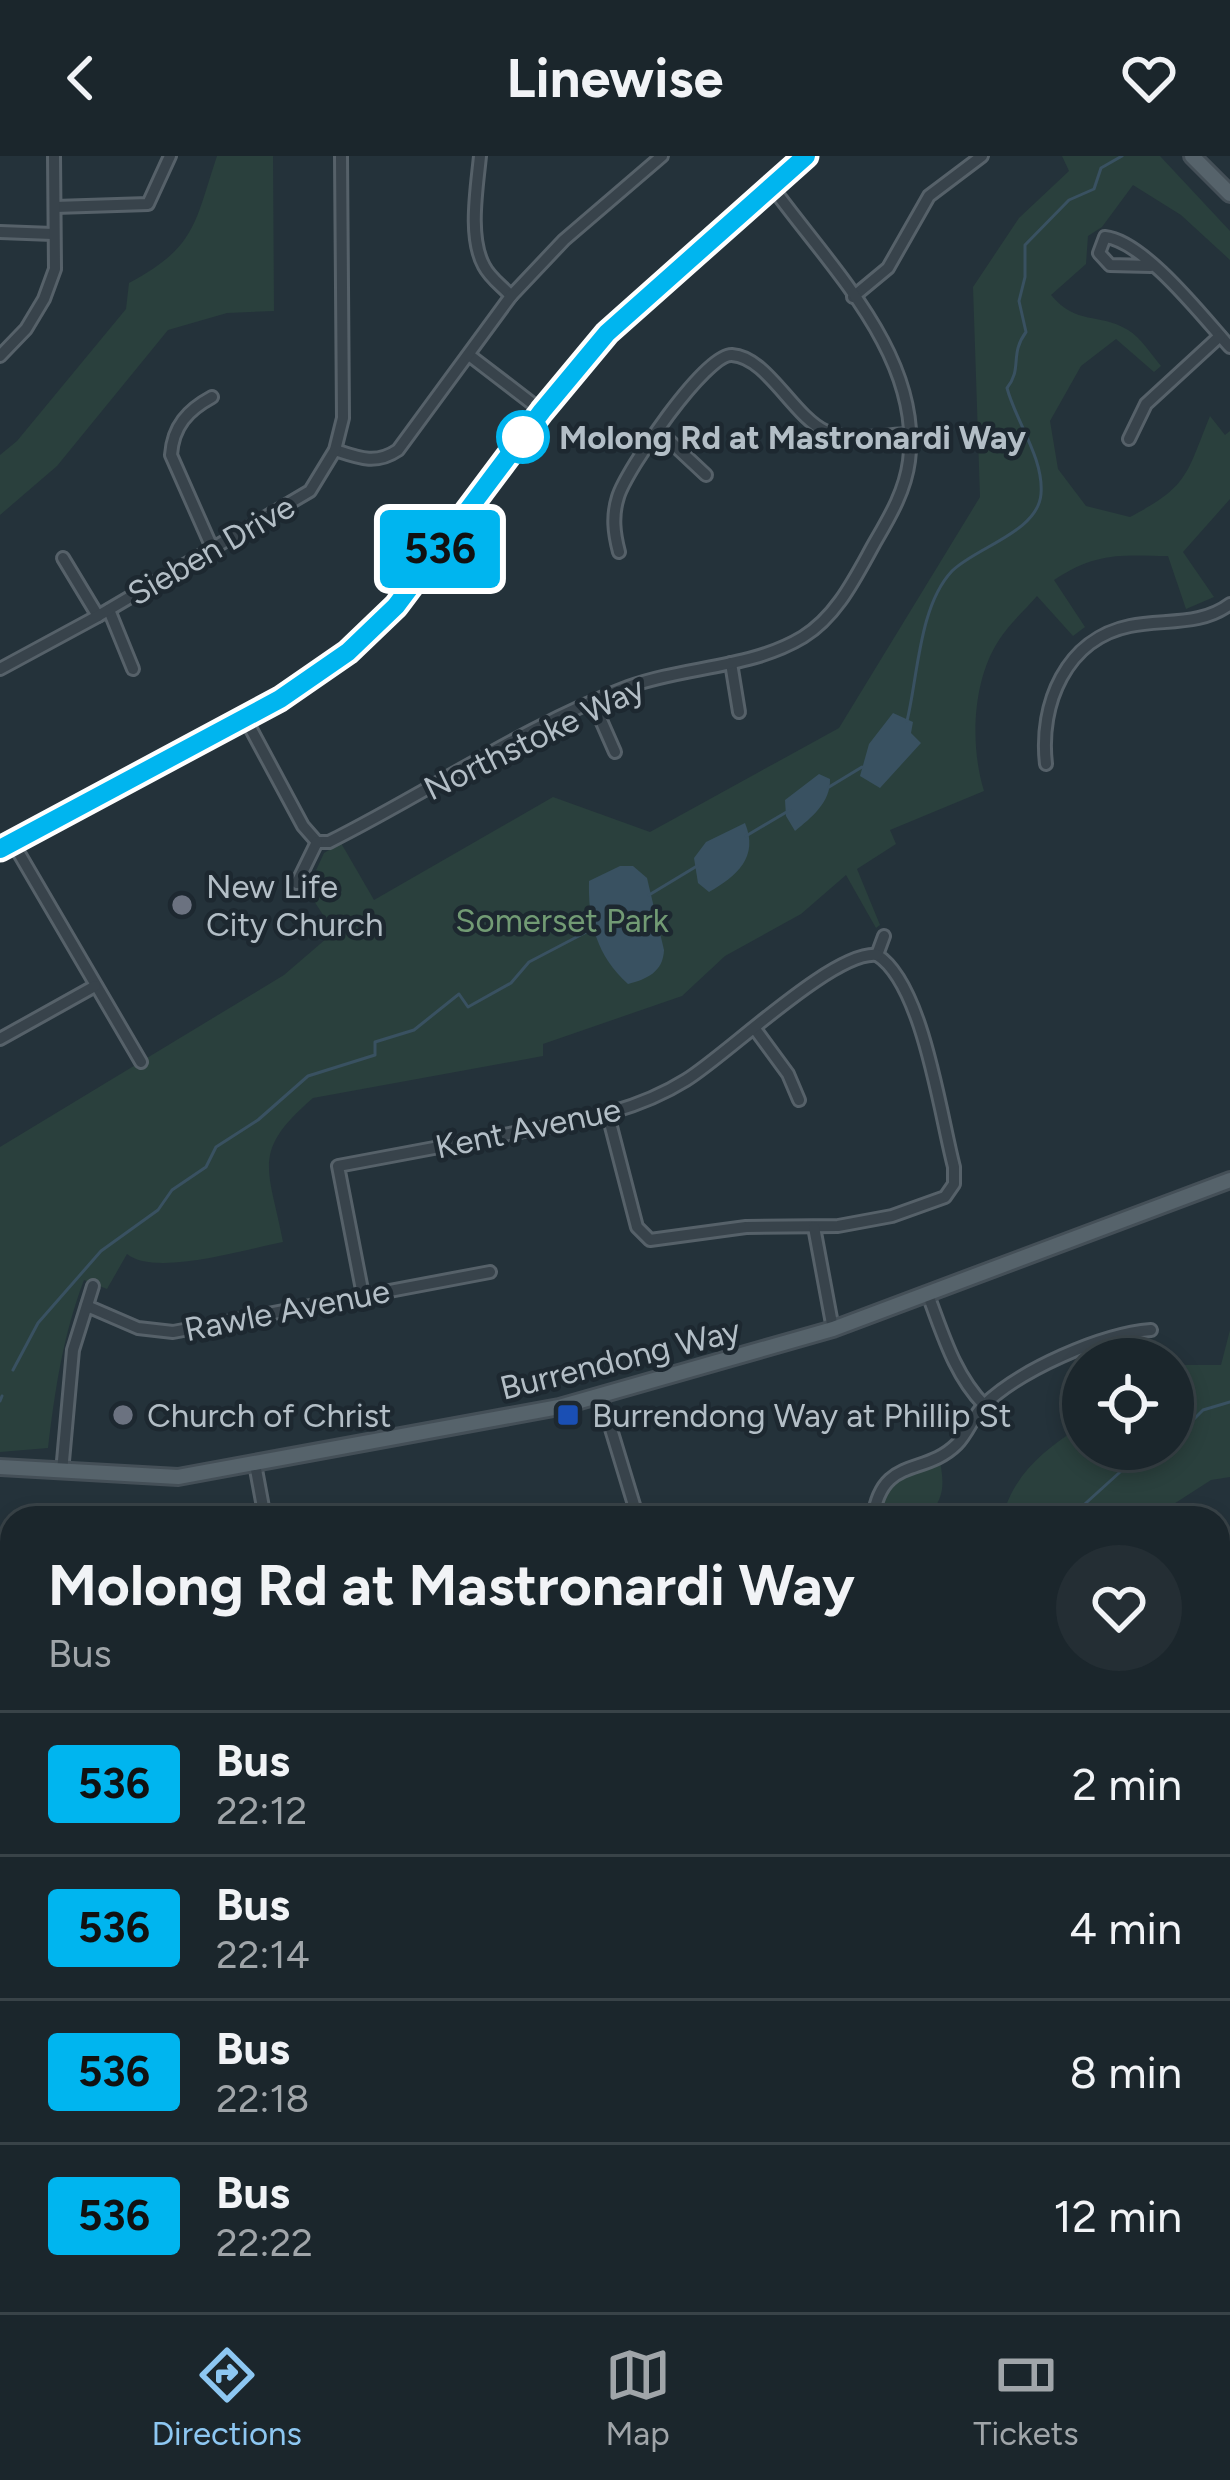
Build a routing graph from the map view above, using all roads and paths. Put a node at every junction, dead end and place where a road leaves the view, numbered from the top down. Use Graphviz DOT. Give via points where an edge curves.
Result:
graph roads {
  1 [pos="55,156"];
  2 [pos="170,156"];
  3 [pos="341,156"];
  4 [pos="479,156"];
  5 [pos="662,156"];
  6 [pos="806,156"];
  7 [pos="982,156"];
  8 [pos="1192,156"];
  9 [pos="770,184"];
  10 [pos="1230,194"];
  11 [pos="55,207"];
  12 [pos="0,232"];
  13 [pos="53,234"];
  14 [pos="1151,266"];
  15 [pos="511,296"];
  16 [pos="853,297"];
  17 [pos="1220,336"];
  18 [pos="1230,347"];
  19 [pos="0,356"];
  20 [pos="470,356"];
  21 [pos="212,397"];
  22 [pos="542,411"];
  23 [pos="659,431"];
  24 [pos="908,434"];
  25 [pos="1129,439"];
  26 [pos="335,450"];
  27 [pos="706,475"];
  28 [pos="213,550"];
  29 [pos="619,552"];
  30 [pos="63,558"];
  31 [pos="1230,604"];
  32 [pos="103,613"];
  33 [pos="731,663"];
  34 [pos="0,669"];
  35 [pos="133,669"];
  36 [pos="593,702"];
  37 [pos="739,712"];
  38 [pos="245,718"];
  39 [pos="615,752"];
  40 [pos="1046,764"];
  41 [pos="317,842"];
  42 [pos="6,846"];
  43 [pos="297,883"];
  44 [pos="884,937"];
  45 [pos="877,955"];
  46 [pos="95,986"];
  47 [pos="754,1029"];
  48 [pos="0,1039"];
  49 [pos="141,1062"];
  50 [pos="799,1100"];
  51 [pos="608,1115"];
  52 [pos="1230,1180"];
  53 [pos="814,1228"];
  54 [pos="490,1272"];
  55 [pos="93,1286"];
  56 [pos="363,1295"];
  57 [pos="928,1295"];
  58 [pos="87,1306"];
  59 [pos="833,1328"];
  60 [pos="1151,1330"];
  61 [pos="601,1396"];
  62 [pos="984,1405"];
  63 [pos="255,1464"];
  64 [pos="0,1467"];
  65 [pos="62,1472"];
  66 [pos="263,1506"];
  67 [pos="634,1506"];
  68 [pos="875,1506"];
  1 -- 11 [label="street"];
  2 -- 11 [label="street" via="148,204"];
  3 -- 26 [label="street, Sieben Drive" via="343,418"];
  4 -- 15 [label="street" via="480,259"];
  5 -- 15 [label="street"];
  6 -- 9 [label="highway"];
  7 -- 16 [label="street" via="929,196 888,268"];
  8 -- 10 [label="main road"];
  9 -- 16 [label="street, Northstoke Way"];
  9 -- 22 [label="highway" via="632,307"];
  11 -- 13 [label="street"];
  12 -- 13 [label="street"];
  13 -- 19 [label="street" via="55,269 44,299"];
  14 -- 17 [label="street"];
  15 -- 20 [label="street"];
  16 -- 24 [label="street, Northstoke Way" via="903,384"];
  17 -- 18 [label="street"];
  17 -- 25 [label="street" via="1147,404"];
  20 -- 22 [label="street"];
  20 -- 26 [label="street" via="386,459"];
  21 -- 28 [label="street" via="190,409 171,455"];
  22 -- 38 [label="highway" via="380,624 315,677"];
  23 -- 24 [label="street" via="704,370 731,354 748,359 824,431"];
  23 -- 27 [label="street"];
  23 -- 29 [label="street" via="618,498"];
  24 -- 33 [label="street, Northstoke Way" via="897,503 841,603 805,636"];
  26 -- 28 [label="street, Sieben Drive" via="310,491"];
  28 -- 32 [label="street, Sieben Drive"];
  30 -- 32 [label="street"];
  31 -- 40 [label="street" via="1089,641 1050,699"];
  32 -- 34 [label="street, Sieben Drive"];
  32 -- 35 [label="street"];
  33 -- 36 [label="street, Northstoke Way" via="668,674"];
  33 -- 37 [label="street"];
  36 -- 39 [label="street"];
  36 -- 41 [label="street, Northstoke Way"];
  38 -- 41 [label="street"];
  38 -- 42 [label="highway"];
  41 -- 43 [label="street"];
  42 -- 46 [label="street"];
  44 -- 45 [label="street"];
  45 -- 47 [label="street, Kent Avenue" via="860,956 806,988"];
  45 -- 53 [label="street" via="916,1018 954,1184 945,1197 892,1216"];
  46 -- 48 [label="street"];
  46 -- 49 [label="street"];
  47 -- 50 [label="street"];
  47 -- 51 [label="street, Kent Avenue" via="688,1079"];
  51 -- 53 [label="street" via="642,1237"];
  51 -- 56 [label="street, Kent Avenue" via="338,1166"];
  52 -- 57 [label="main road, Burrendong Way"];
  53 -- 59 [label="street"];
  54 -- 56 [label="street, Rawle Avenue"];
  55 -- 58 [label="street"];
  56 -- 58 [label="street, Rawle Avenue" via="173,1332 138,1328"];
  57 -- 59 [label="main road, Burrendong Way"];
  57 -- 62 [label="street" via="956,1368"];
  58 -- 65 [label="street" via="74,1350"];
  59 -- 61 [label="main road, Burrendong Way"];
  60 -- 62 [label="street" via="1057,1359"];
  61 -- 63 [label="main road, Burrendong Way"];
  61 -- 67 [label="street"];
  62 -- 68 [label="street" via="958,1443 886,1480"];
  63 -- 65 [label="main road, Burrendong Way" via="178,1477"];
  63 -- 66 [label="street"];
  64 -- 65 [label="main road, Burrendong Way"];
}
